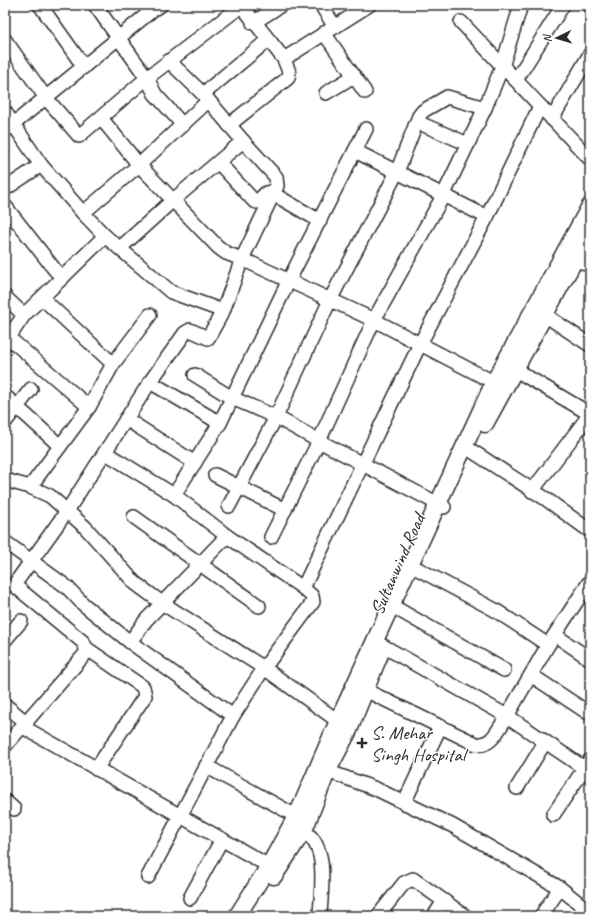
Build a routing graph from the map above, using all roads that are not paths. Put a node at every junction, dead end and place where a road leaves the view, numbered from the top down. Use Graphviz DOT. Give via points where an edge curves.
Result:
graph roads {
  1 [pos="40,5"];
  2 [pos="95,5"];
  3 [pos="161,5"];
  4 [pos="241,5"];
  5 [pos="281,5"];
  6 [pos="321,5"];
  7 [pos="369,5"];
  8 [pos="521,5"];
  9 [pos="563,5"];
  10 [pos="461,22"];
  11 [pos="253,23"];
  12 [pos="330,30"];
  13 [pos="119,38"];
  14 [pos="5,40"];
  15 [pos="268,40"];
  16 [pos="590,54"];
  17 [pos="284,59"];
  18 [pos="169,61"];
  19 [pos="84,67"];
  20 [pos="502,67"];
  21 [pos="354,76"];
  22 [pos="147,78"];
  23 [pos="516,80"];
  24 [pos="365,92"];
  25 [pos="326,93"];
  26 [pos="46,98"];
  27 [pos="206,98"];
  28 [pos="540,106"];
  29 [pos="485,108"];
  30 [pos="5,112"];
  31 [pos="101,118"];
  32 [pos="552,119"];
  33 [pos="417,122"];
  34 [pos="183,125"];
  35 [pos="229,125"];
  36 [pos="9,128"];
  37 [pos="366,129"];
  38 [pos="243,141"];
  39 [pos="468,144"];
  40 [pos="355,151"];
  41 [pos="590,158"];
  42 [pos="219,163"];
  43 [pos="41,165"];
  44 [pos="139,165"];
  45 [pos="397,172"];
  46 [pos="5,189"];
  47 [pos="274,194"];
  48 [pos="443,196"];
  49 [pos="172,200"];
  50 [pos="5,206"];
  51 [pos="590,206"];
  52 [pos="83,213"];
  53 [pos="487,217"];
  54 [pos="320,221"];
  55 [pos="590,232"];
  56 [pos="105,236"];
  57 [pos="120,248"];
  58 [pos="570,256"];
  59 [pos="242,259"];
  60 [pos="590,266"];
  61 [pos="63,277"];
  62 [pos="289,280"];
  63 [pos="5,297"];
  64 [pos="42,298"];
  65 [pos="330,300"];
  66 [pos="223,312"];
  67 [pos="24,315"];
  68 [pos="150,315"];
  69 [pos="545,315"];
  70 [pos="374,320"];
  71 [pos="7,340"];
  72 [pos="420,344"];
  73 [pos="590,344"];
  74 [pos="113,364"];
  75 [pos="514,369"];
  76 [pos="195,375"];
  77 [pos="150,382"];
  78 [pos="499,385"];
  79 [pos="31,389"];
  80 [pos="5,396"];
  81 [pos="232,398"];
  82 [pos="89,407"];
  83 [pos="18,408"];
  84 [pos="590,414"];
  85 [pos="276,417"];
  86 [pos="126,419"];
  87 [pos="5,422"];
  88 [pos="220,423"];
  89 [pos="319,441"];
  90 [pos="60,446"];
  91 [pos="472,451"];
  92 [pos="106,453"];
  93 [pos="196,463"];
  94 [pos="362,464"];
  95 [pos="215,475"];
  96 [pos="5,480"];
  97 [pos="30,487"];
  98 [pos="239,487"];
  99 [pos="532,490"];
  100 [pos="174,495"];
  101 [pos="441,505"];
  102 [pos="230,506"];
  103 [pos="285,510"];
  104 [pos="67,511"];
  105 [pos="134,517"];
  106 [pos="590,531"];
  107 [pos="228,536"];
  108 [pos="271,537"];
  109 [pos="5,542"];
  110 [pos="31,561"];
  111 [pos="201,564"];
  112 [pos="418,569"];
  113 [pos="590,581"];
  114 [pos="9,582"];
  115 [pos="303,588"];
  116 [pos="586,597"];
  117 [pos="162,603"];
  118 [pos="259,606"];
  119 [pos="399,610"];
  120 [pos="21,621"];
  121 [pos="5,640"];
  122 [pos="552,640"];
  123 [pos="130,642"];
  124 [pos="383,646"];
  125 [pos="86,648"];
  126 [pos="590,659"];
  127 [pos="264,668"];
  128 [pos="504,670"];
  129 [pos="531,675"];
  130 [pos="365,690"];
  131 [pos="5,705"];
  132 [pos="590,714"];
  133 [pos="233,716"];
  134 [pos="507,716"];
  135 [pos="25,725"];
  136 [pos="343,725"];
  137 [pos="440,726"];
  138 [pos="545,742"];
  139 [pos="5,746"];
  140 [pos="206,766"];
  141 [pos="588,767"];
  142 [pos="96,769"];
  143 [pos="322,770"];
  144 [pos="517,788"];
  145 [pos="404,803"];
  146 [pos="553,815"];
  147 [pos="181,816"];
  148 [pos="297,824"];
  149 [pos="222,839"];
  150 [pos="269,866"];
  151 [pos="148,878"];
  152 [pos="560,888"];
  153 [pos="190,898"];
  154 [pos="444,901"];
  155 [pos="590,912"];
  156 [pos="237,916"];
  157 [pos="250,916"];
  158 [pos="320,916"];
  159 [pos="378,916"];
  160 [pos="434,916"];
  161 [pos="465,916"];
  162 [pos="541,916"];
  1 -- 19 [label="street"];
  2 -- 13 [label="street"];
  3 -- 13 [label="street"];
  4 -- 11 [label="street"];
  4 -- 18 [label="street"];
  5 -- 11 [label="street"];
  6 -- 12 [label="street"];
  7 -- 12 [label="street"];
  8 -- 20 [label="street"];
  9 -- 23 [label="street"];
  10 -- 20 [label="street"];
  11 -- 15 [label="street"];
  12 -- 17 [label="street"];
  12 -- 21 [label="street"];
  13 -- 19 [label="street"];
  13 -- 22 [label="street"];
  14 -- 26 [label="street"];
  15 -- 17 [label="street"];
  15 -- 27 [label="street"];
  16 -- 32 [label="street"];
  17 -- 35 [label="street" via="289,72 288,78"];
  18 -- 22 [label="street"];
  18 -- 27 [label="street"];
  19 -- 26 [label="street"];
  20 -- 23 [label="street"];
  20 -- 29 [label="street"];
  21 -- 24 [label="street"];
  21 -- 25 [label="street"];
  22 -- 31 [label="street"];
  22 -- 34 [label="street" via="155,94"];
  23 -- 28 [label="street"];
  26 -- 31 [label="street" via="79,136"];
  26 -- 36 [label="street"];
  27 -- 34 [label="street"];
  27 -- 35 [label="street"];
  28 -- 32 [label="street"];
  28 -- 53 [label="street"];
  29 -- 33 [label="street" via="447,97 421,113"];
  29 -- 39 [label="street"];
  30 -- 36 [label="street"];
  31 -- 44 [label="street"];
  32 -- 41 [label="street"];
  33 -- 39 [label="street"];
  33 -- 45 [label="street"];
  34 -- 44 [label="street"];
  35 -- 38 [label="street"];
  36 -- 43 [label="street"];
  37 -- 40 [label="street"];
  38 -- 42 [label="street"];
  38 -- 47 [label="street" via="276,176 277,186"];
  39 -- 48 [label="street"];
  40 -- 45 [label="street"];
  40 -- 54 [label="street"];
  42 -- 47 [label="street" via="254,201 257,202 266,193"];
  42 -- 49 [label="street"];
  43 -- 46 [label="street"];
  43 -- 52 [label="street"];
  44 -- 49 [label="street"];
  44 -- 52 [label="street"];
  45 -- 48 [label="street"];
  45 -- 65 [label="street"];
  47 -- 54 [label="street"];
  47 -- 59 [label="street"];
  48 -- 53 [label="street"];
  48 -- 70 [label="street"];
  49 -- 57 [label="street"];
  49 -- 59 [label="street" via="222,250"];
  50 -- 61 [label="street"];
  51 -- 58 [label="main road"];
  52 -- 56 [label="street"];
  53 -- 72 [label="street"];
  54 -- 62 [label="street"];
  55 -- 58 [label="main road, Sultanwind Road"];
  56 -- 57 [label="street"];
  56 -- 61 [label="street"];
  57 -- 66 [label="street" via="171,292"];
  58 -- 60 [label="street"];
  58 -- 69 [label="main road, Sultanwind Road"];
  58 -- 78 [label="main road"];
  59 -- 62 [label="street"];
  59 -- 66 [label="street"];
  61 -- 64 [label="street"];
  62 -- 65 [label="street"];
  62 -- 81 [label="street"];
  63 -- 67 [label="street"];
  64 -- 67 [label="street"];
  64 -- 74 [label="street"];
  65 -- 70 [label="street"];
  65 -- 85 [label="street"];
  66 -- 77 [label="street" via="208,338 190,330 185,333"];
  67 -- 71 [label="street"];
  68 -- 74 [label="street"];
  69 -- 73 [label="street"];
  69 -- 75 [label="main road, Sultanwind Road"];
  70 -- 72 [label="street"];
  70 -- 89 [label="street"];
  71 -- 82 [label="street"];
  72 -- 78 [label="street"];
  72 -- 94 [label="street"];
  74 -- 82 [label="street"];
  75 -- 78 [label="main road, Sultanwind Road"];
  75 -- 84 [label="street"];
  76 -- 81 [label="street"];
  77 -- 86 [label="street"];
  77 -- 88 [label="street"];
  78 -- 91 [label="main road, Sultanwind Road"];
  78 -- 101 [label="main road"];
  79 -- 83 [label="street"];
  80 -- 83 [label="street"];
  81 -- 85 [label="street"];
  81 -- 88 [label="street"];
  82 -- 90 [label="street"];
  83 -- 87 [label="street"];
  83 -- 90 [label="street"];
  84 -- 99 [label="street"];
  85 -- 89 [label="street"];
  85 -- 98 [label="street"];
  86 -- 92 [label="street"];
  86 -- 93 [label="street"];
  88 -- 93 [label="street"];
  89 -- 94 [label="street"];
  89 -- 103 [label="street"];
  90 -- 97 [label="street"];
  91 -- 99 [label="street"];
  91 -- 101 [label="main road, Sultanwind Road"];
  92 -- 100 [label="street"];
  92 -- 104 [label="street"];
  93 -- 100 [label="street"];
  94 -- 101 [label="street"];
  94 -- 115 [label="street"];
  95 -- 98 [label="street"];
  96 -- 97 [label="street"];
  97 -- 104 [label="street" via="50,496"];
  98 -- 102 [label="street"];
  98 -- 103 [label="street"];
  99 -- 106 [label="street"];
  100 -- 107 [label="street"];
  101 -- 112 [label="main road, Sultanwind Road"];
  101 -- 136 [label="main road"];
  103 -- 108 [label="street"];
  104 -- 110 [label="street"];
  104 -- 117 [label="street" via="101,543 135,583"];
  105 -- 111 [label="street"];
  107 -- 111 [label="street"];
  107 -- 115 [label="street"];
  109 -- 110 [label="street"];
  110 -- 114 [label="street"];
  110 -- 123 [label="street" via="67,587 83,604"];
  111 -- 117 [label="street"];
  111 -- 118 [label="street"];
  112 -- 119 [label="main road, Sultanwind Road"];
  112 -- 122 [label="street"];
  113 -- 116 [label="street"];
  114 -- 125 [label="street" via="84,642"];
  115 -- 127 [label="street" via="312,596 313,602"];
  116 -- 122 [label="street"];
  117 -- 123 [label="street"];
  117 -- 127 [label="street"];
  119 -- 124 [label="main road, Sultanwind Road"];
  119 -- 128 [label="street"];
  120 -- 121 [label="street"];
  122 -- 126 [label="street"];
  122 -- 129 [label="street"];
  123 -- 133 [label="street"];
  124 -- 130 [label="main road, Sultanwind Road"];
  124 -- 134 [label="street"];
  125 -- 135 [label="street" via="86,653"];
  125 -- 142 [label="street" via="143,687 145,691 145,696"];
  127 -- 133 [label="street"];
  127 -- 136 [label="street"];
  129 -- 132 [label="street"];
  129 -- 134 [label="street"];
  130 -- 136 [label="main road, Sultanwind Road"];
  130 -- 137 [label="street"];
  131 -- 135 [label="street"];
  133 -- 140 [label="street"];
  134 -- 137 [label="street" via="488,743 483,745"];
  134 -- 138 [label="street"];
  135 -- 139 [label="street"];
  135 -- 142 [label="street"];
  136 -- 143 [label="main road, Sultanwind Road"];
  137 -- 145 [label="street"];
  138 -- 141 [label="street"];
  138 -- 144 [label="street"];
  140 -- 147 [label="street"];
  140 -- 148 [label="street"];
  141 -- 146 [label="street"];
  142 -- 147 [label="street"];
  143 -- 145 [label="street"];
  143 -- 148 [label="main road, Sultanwind Road"];
  145 -- 152 [label="street" via="453,826"];
  147 -- 149 [label="street"];
  147 -- 151 [label="street"];
  148 -- 150 [label="main road"];
  148 -- 157 [label="main road, Sultanwind Road"];
  148 -- 158 [label="street" via="317,844 320,855"];
  149 -- 150 [label="street"];
  149 -- 153 [label="street"];
  150 -- 156 [label="main road"];
  152 -- 155 [label="street"];
  152 -- 162 [label="street"];
  154 -- 159 [label="street" via="413,879 404,883"];
  154 -- 160 [label="street"];
  154 -- 161 [label="street"];
}
